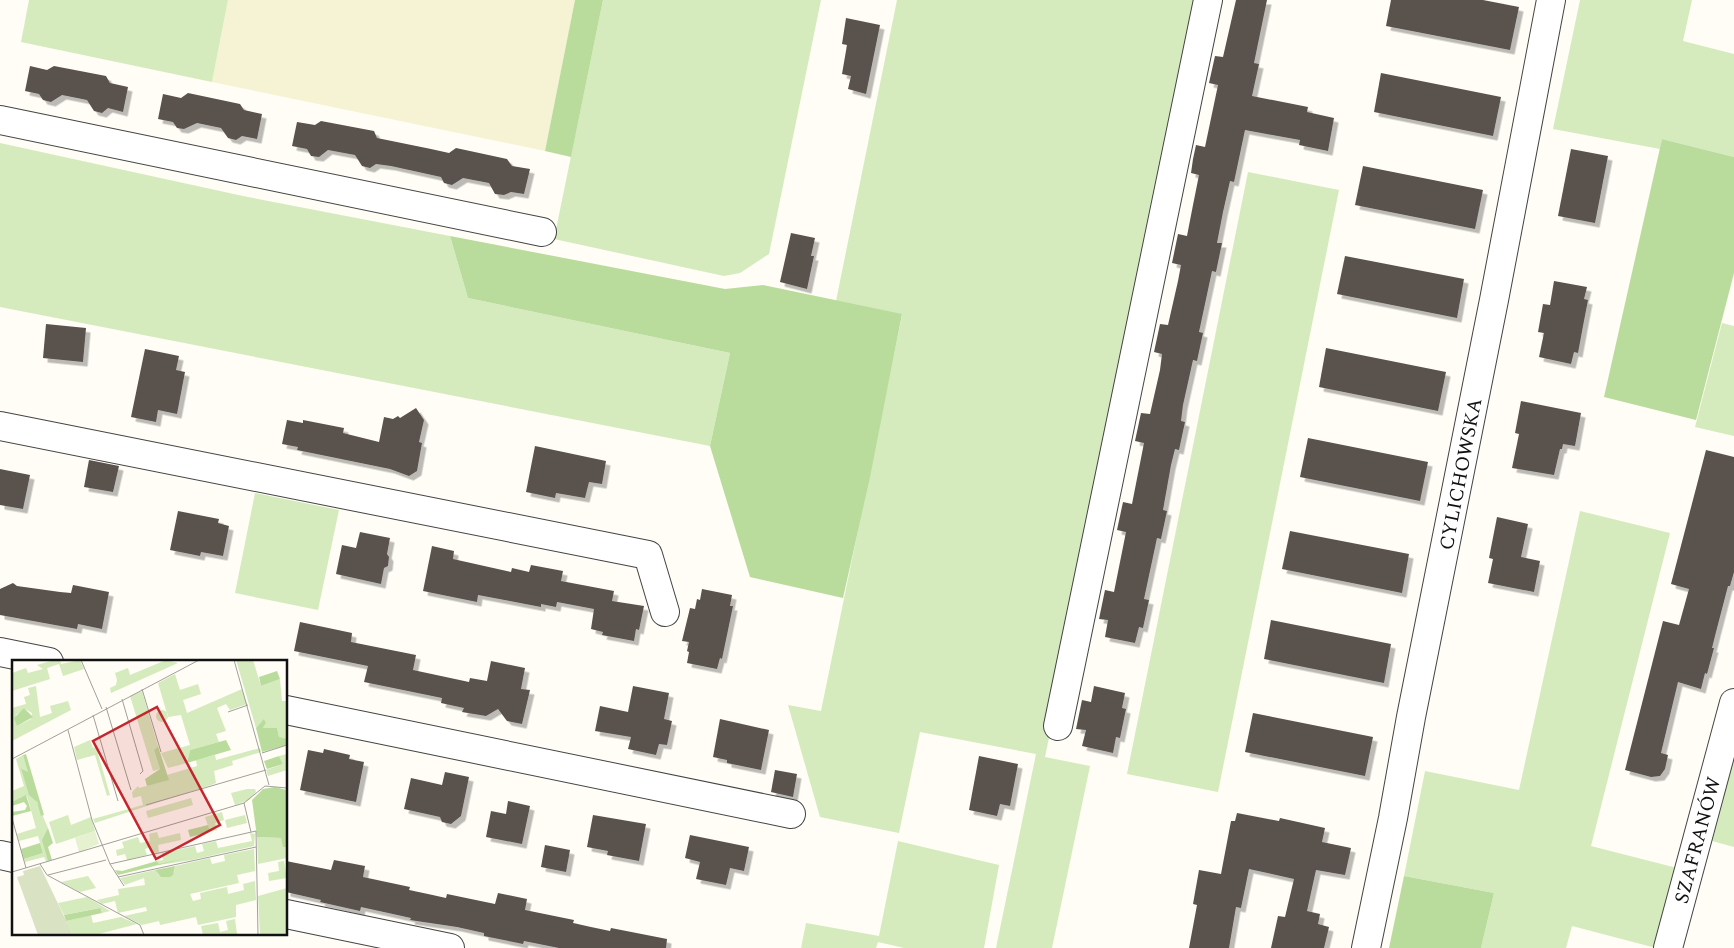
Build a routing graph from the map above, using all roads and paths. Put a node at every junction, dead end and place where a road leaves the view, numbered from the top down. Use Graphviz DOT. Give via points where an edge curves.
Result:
graph roads {
  1 [pos="1208,0"];
  2 [pos="1551,0"];
  3 [pos="0,120"];
  4 [pos="542,232"];
  5 [pos="0,426"];
  6 [pos="665,612"];
  7 [pos="0,652"];
  8 [pos="39,660"];
  9 [pos="1734,703"];
  10 [pos="288,710"];
  11 [pos="1058,726"];
  12 [pos="790,814"];
  13 [pos="288,914"];
  14 [pos="450,948"];
  15 [pos="1366,948"];
  16 [pos="1668,948"];
  1 -- 11 [label="street"];
  2 -- 15 [label="street, CYLICHOWSKA"];
  3 -- 4 [label="street"];
  5 -- 6 [label="street" via="648,555"];
  7 -- 8 [label="street"];
  9 -- 16 [label="street, SZAFRANÓW"];
  10 -- 12 [label="street"];
  13 -- 14 [label="street"];
}
